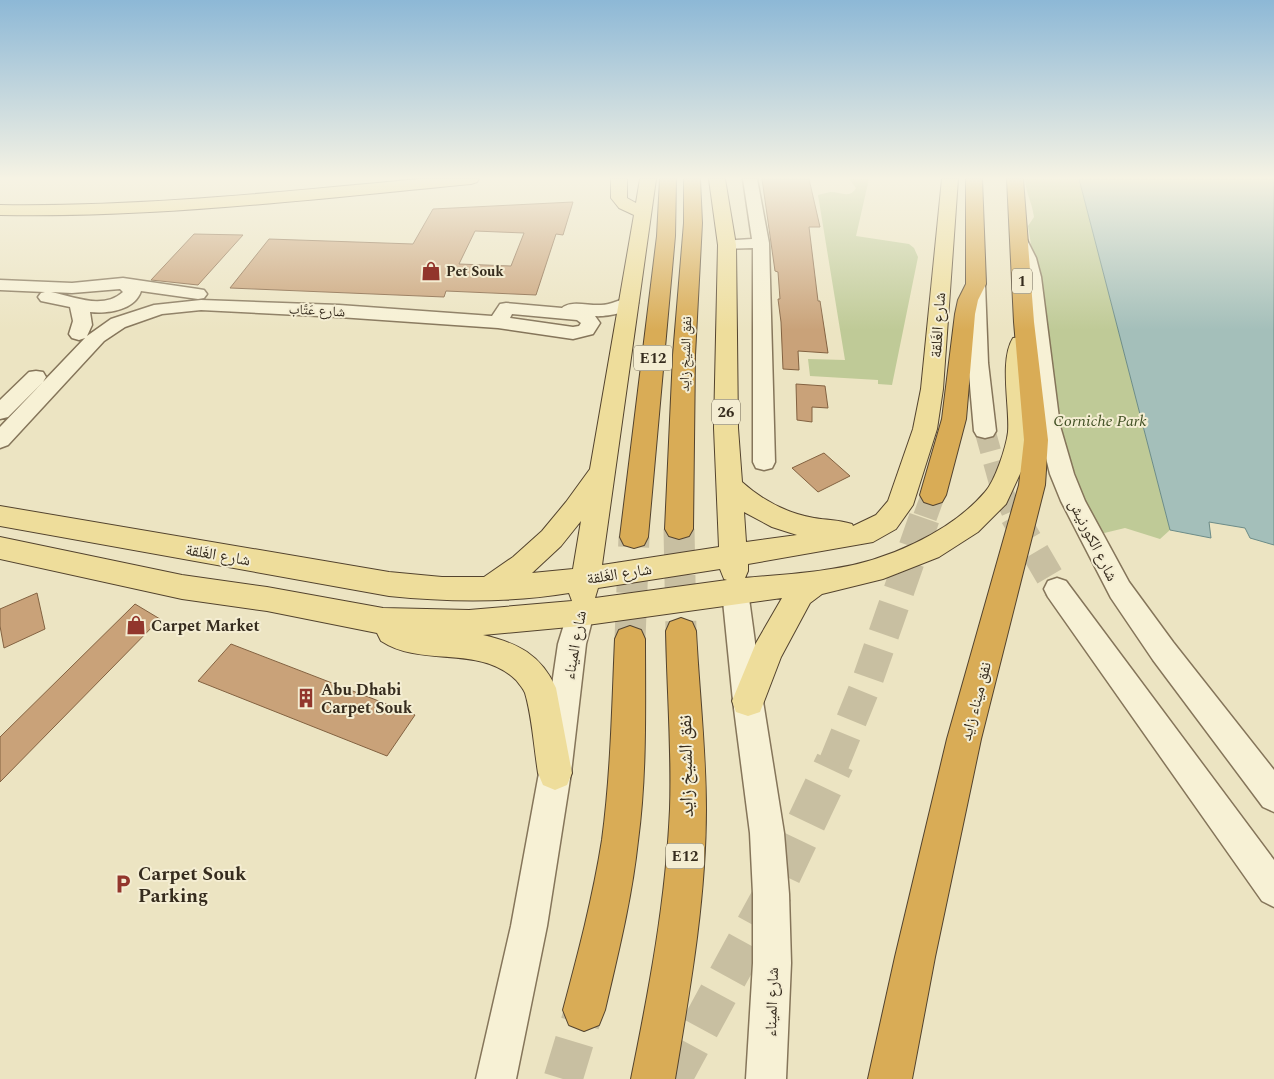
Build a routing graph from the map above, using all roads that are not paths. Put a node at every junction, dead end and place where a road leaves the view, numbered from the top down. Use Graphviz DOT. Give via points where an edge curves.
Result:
graph roads {
  1 [pos="640,229"];
  2 [pos="666,229"];
  3 [pos="693,229"];
  4 [pos="725,229"];
  5 [pos="758,229"];
  6 [pos="946,229"];
  7 [pos="975,229"];
  8 [pos="1018,229"];
  9 [pos="727,239"];
  10 [pos="760,240"];
  11 [pos="1019,240"];
  12 [pos="123,283"];
  13 [pos="976,284"];
  14 [pos="0,285"];
  15 [pos="200,294"];
  16 [pos="0,295"];
  17 [pos="76,302"];
  18 [pos="629,303"];
  19 [pos="502,315"];
  20 [pos="1024,322"];
  21 [pos="79,334"];
  22 [pos="0,412"];
  23 [pos="985,431"];
  24 [pos="0,440"];
  25 [pos="764,462"];
  26 [pos="604,464"];
  27 [pos="731,487"];
  28 [pos="933,494"];
  29 [pos="0,516"];
  30 [pos="679,529"];
  31 [pos="876,530"];
  32 [pos="634,537"];
  33 [pos="0,548"];
  34 [pos="742,554"];
  35 [pos="572,580"];
  36 [pos="817,582"];
  37 [pos="490,589"];
  38 [pos="748,589"];
  39 [pos="1057,589"];
  40 [pos="566,615"];
  41 [pos="384,621"];
  42 [pos="681,631"];
  43 [pos="630,639"];
  44 [pos="748,701"];
  45 [pos="555,773"];
  46 [pos="1274,796"];
  47 [pos="1274,889"];
  48 [pos="584,1010"];
  49 [pos="496,1079"];
  50 [pos="653,1079"];
  51 [pos="766,1079"];
  52 [pos="890,1079"];
  1 -- 18 [label="main road"];
  2 -- 32 [label="highway, نفق الشيخ زايد / E12"];
  3 -- 30 [label="highway, نفق الشيخ زايد / E12" via="684,355"];
  4 -- 9 [label="main road, 26"];
  5 -- 10 [label="street"];
  6 -- 31 [label="main road, شارع الغَلقة" via="928,416 900,505"];
  7 -- 13 [label="highway"];
  8 -- 11 [label="highway, شارع الكورنيش / 1"];
  9 -- 10 [label="street"];
  9 -- 27 [label="main road, 26" via="725,392"];
  10 -- 25 [label="street"];
  11 -- 20 [label="highway, شارع الكورنيش / 1"];
  11 -- 46 [label="street, شارع الكورنيش" via="1028,258 1032,278 1049,426 1073,501 1120,590"];
  12 -- 14 [label="street, شارع عَتَّاب" via="72,288"];
  12 -- 15 [label="street, شارع عَتَّاب"];
  12 -- 17 [label="street" via="129,285 132,293 111,306 95,308"];
  13 -- 23 [label="street" via="978,363"];
  13 -- 28 [label="highway" via="965,314 954,419"];
  15 -- 19 [label="street, شارع عَتَّاب"];
  15 -- 21 [label="street, شارع عَتَّاب" via="166,298 130,308"];
  16 -- 17 [label="street" via="51,297"];
  17 -- 21 [label="street" via="84,317"];
  18 -- 19 [label="street, شارع عَتَّاب" via="597,311"];
  18 -- 26 [label="main road"];
  19 -- 24 [label="street, شارع عَتَّاب" via="212,305 160,309 118,323 97,337"];
  20 -- 36 [label="main road, شارع الغَلقة" via="1018,362 1020,433 1013,461 997,497 968,525 913,556 861,575"];
  20 -- 52 [label="highway, نفق ميناء زايد" via="1036,440 1032,485 964,738"];
  21 -- 22 [label="street, شارع عَتَّاب"];
  26 -- 35 [label="main road"];
  26 -- 37 [label="main road" via="580,503 541,549 528,563"];
  27 -- 31 [label="main road" via="759,510 806,526 834,531"];
  27 -- 34 [label="main road, 26"];
  29 -- 37 [label="main road, شارع الغَلقة" via="389,584"];
  31 -- 34 [label="main road, شارع الغَلقة" via="846,539"];
  33 -- 41 [label="main road, شارع الغَلقة" via="182,587"];
  34 -- 35 [label="main road, شارع الغَلقة"];
  34 -- 38 [label="main road" via="750,581"];
  35 -- 37 [label="main road, شارع الغَلقة"];
  35 -- 40 [label="main road" via="564,596"];
  36 -- 38 [label="main road, شارع الغَلقة"];
  36 -- 44 [label="main road" via="800,594 794,604 767,653"];
  38 -- 40 [label="main road, شارع الغَلقة"];
  38 -- 44 [label="street, شارع الميناء"];
  39 -- 47 [label="street"];
  40 -- 41 [label="main road, شارع الغَلقة" via="469,623"];
  40 -- 45 [label="street, شارع الميناء" via="572,644"];
  41 -- 45 [label="main road" via="396,635 406,639 483,648 509,657 527,668 540,688"];
  42 -- 50 [label="highway, نفق الشيخ زايد / E12" via="688,808 684,872 674,965"];
  43 -- 48 [label="highway" via="620,840 612,897"];
  44 -- 51 [label="street, شارع الميناء" via="767,832 771,894 772,972"];
  45 -- 49 [label="street, شارع الميناء" via="529,926"];
}
